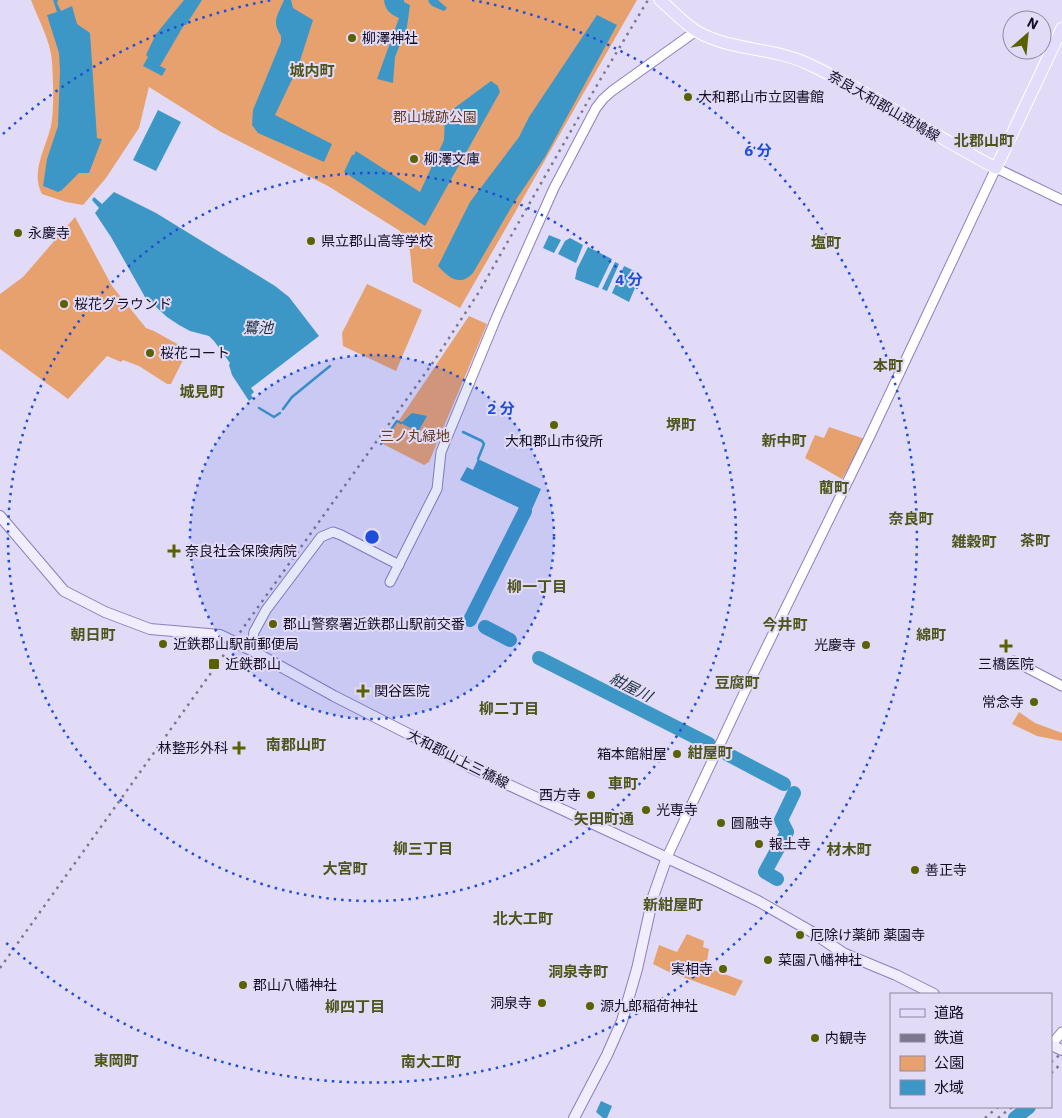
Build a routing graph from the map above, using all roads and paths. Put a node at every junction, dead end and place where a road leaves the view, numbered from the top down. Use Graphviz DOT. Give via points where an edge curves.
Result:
graph roads {
  1 [pos="660,0"];
  2 [pos="1062,28"];
  3 [pos="696,31"];
  4 [pos="996,168"];
  5 [pos="1062,200"];
  6 [pos="0,516"];
  7 [pos="398,565"];
  8 [pos="390,582"];
  9 [pos="251,650"];
  10 [pos="1014,661"];
  11 [pos="1062,686"];
  12 [pos="667,857"];
  13 [pos="932,993"];
  14 [pos="1062,1032"];
  15 [pos="1052,1044"];
  16 [pos="574,1118"];
  1 -- 3 [label="main road, 奈良大和郡山斑鳩線"];
  2 -- 4 [label="main road"];
  3 -- 4 [label="main road, 奈良大和郡山斑鳩線" via="729,44 766,50 805,62"];
  3 -- 7 [label="street" via="612,91 596,108 554,188 501,308 441,452 437,489"];
  4 -- 5 [label="street"];
  4 -- 12 [label="street"];
  6 -- 9 [label="main road, 大和郡山上三橋線" via="64,591 105,612 150,629 220,635"];
  7 -- 8 [label="street"];
  7 -- 9 [label="street" via="333,532 321,537 266,610 254,632"];
  9 -- 12 [label="main road, 大和郡山上三橋線" via="472,768"];
  10 -- 11 [label="street"];
  12 -- 13 [label="main road, 大和郡山上三橋線" via="758,901 843,953"];
  12 -- 16 [label="main road" via="653,897 622,1021"];
  14 -- 15 [label="street"];
}
